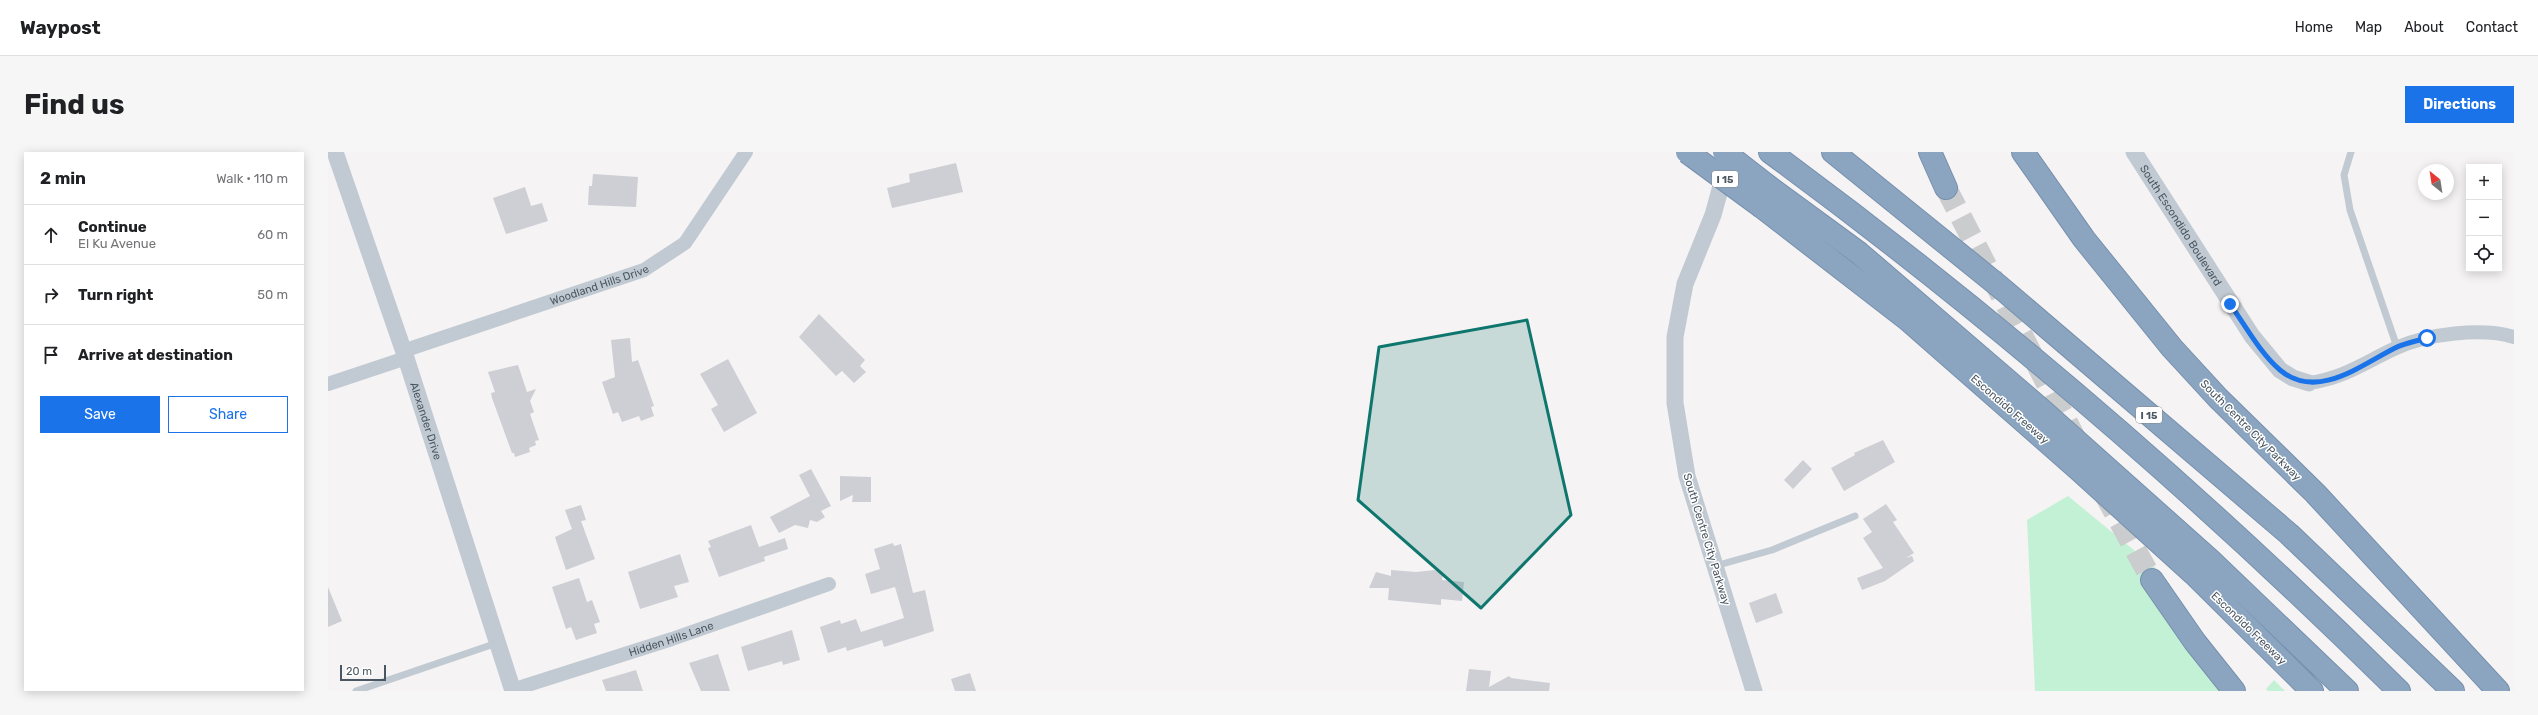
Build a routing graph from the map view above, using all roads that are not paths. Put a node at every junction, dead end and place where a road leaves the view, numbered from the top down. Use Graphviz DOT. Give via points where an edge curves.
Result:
graph roads {
  1 [pos="335,152"];
  2 [pos="746,152"];
  3 [pos="1688,152"];
  4 [pos="1724,152"];
  5 [pos="1730,152"];
  6 [pos="1833,152"];
  7 [pos="1930,152"];
  8 [pos="2023,152"];
  9 [pos="2134,152"];
  10 [pos="2351,152"];
  11 [pos="1777,157"];
  12 [pos="1946,188"];
  13 [pos="1766,197"];
  14 [pos="2514,337"];
  15 [pos="2397,348"];
  16 [pos="405,354"];
  17 [pos="2309,383"];
  18 [pos="328,384"];
  19 [pos="1855,516"];
  20 [pos="1715,566"];
  21 [pos="2152,580"];
  22 [pos="829,584"];
  23 [pos="496,643"];
  24 [pos="512,690"];
  25 [pos="356,691"];
  26 [pos="1754,691"];
  27 [pos="2234,691"];
  28 [pos="2312,691"];
  29 [pos="2347,691"];
  30 [pos="2399,691"];
  31 [pos="2453,691"];
  32 [pos="2498,691"];
  1 -- 16 [label="street, Alexander Drive"];
  2 -- 16 [label="street, Woodland Hills Drive" via="685,243 644,270"];
  3 -- 13 [label="highway, Escondido Freeway / I 15, bridge"];
  4 -- 13 [label="highway, bridge"];
  5 -- 20 [label="street, South Centre City Parkway" via="1713,215 1685,284 1675,337 1675,403 1687,476"];
  6 -- 31 [label="highway, I 15" via="2000,288 2289,534"];
  7 -- 12 [label="highway"];
  8 -- 32 [label="highway, South Centre City Parkway" via="2084,239 2172,348 2218,398 2315,493"];
  9 -- 17 [label="street, South Escondido Boulevard" via="2252,336 2280,370"];
  10 -- 15 [label="lane" via="2344,175 2350,210"];
  11 -- 30 [label="highway" via="2034,360 2140,451 2291,586"];
  13 -- 28 [label="highway, Escondido Freeway / I 15" via="2194,574"];
  13 -- 29 [label="highway" via="1859,253 2055,421 2210,560"];
  14 -- 15 [label="street" via="2483,332 2427,338"];
  15 -- 17 [label="street" via="2358,369 2330,380"];
  16 -- 18 [label="street, Woodland Hills Drive"];
  16 -- 23 [label="street, Alexander Drive"];
  19 -- 20 [label="lane" via="1772,550"];
  20 -- 26 [label="street, South Centre City Parkway"];
  21 -- 27 [label="highway" via="2195,642"];
  22 -- 24 [label="street, Hidden Hills Lane" via="672,639"];
  23 -- 24 [label="street, Alexander Drive"];
  23 -- 25 [label="lane"];
}
